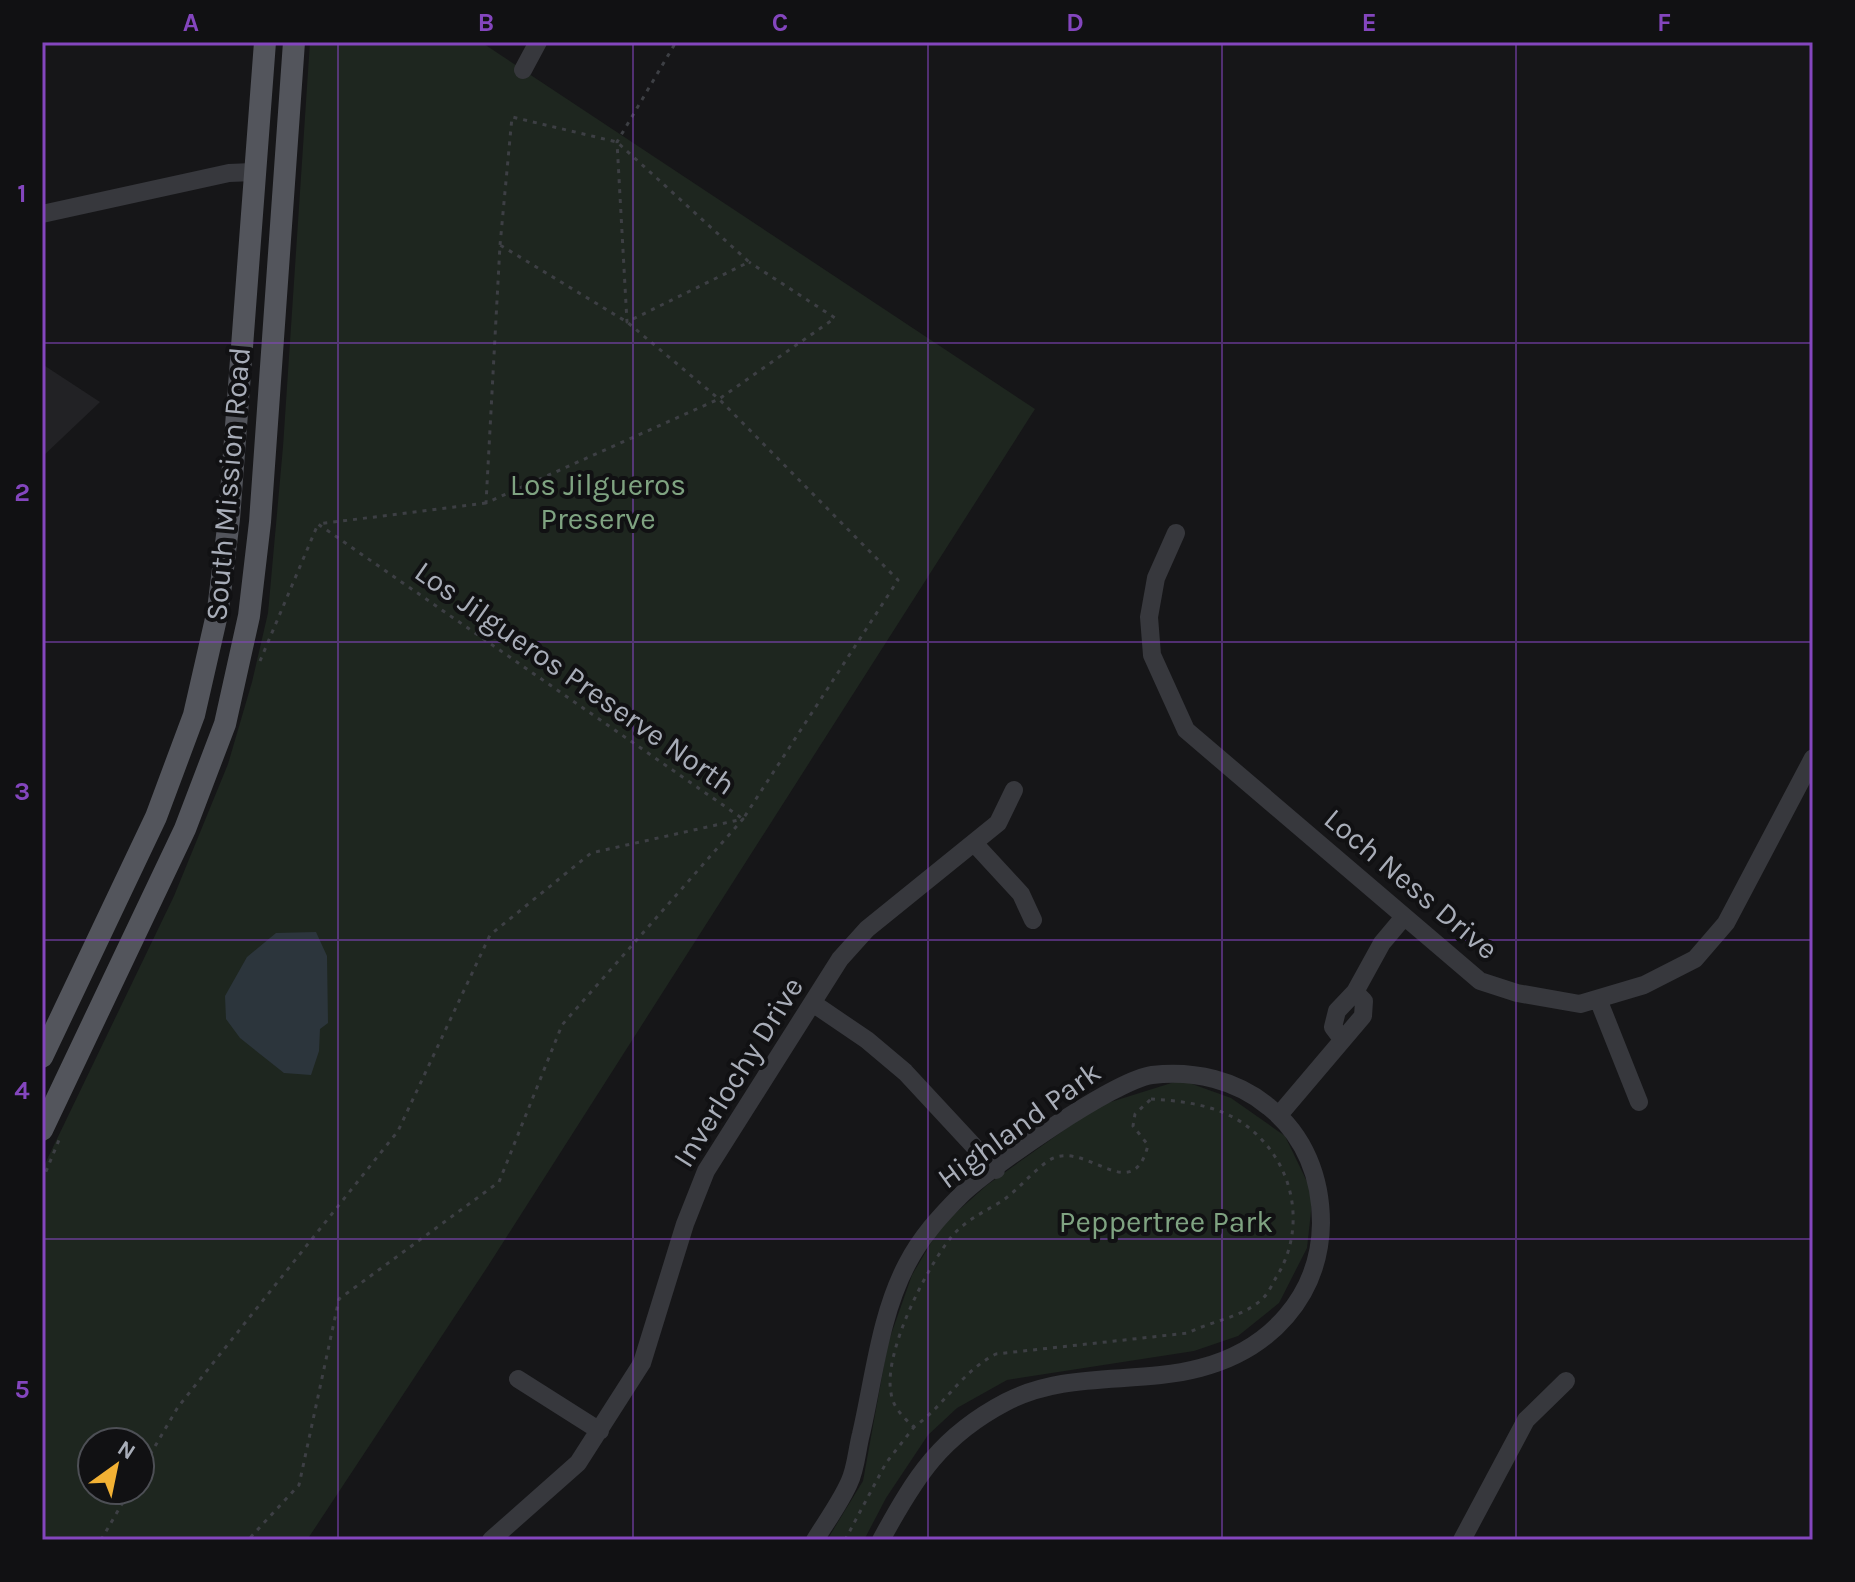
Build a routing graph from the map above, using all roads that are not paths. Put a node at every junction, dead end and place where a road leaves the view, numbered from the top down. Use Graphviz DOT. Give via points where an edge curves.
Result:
graph roads {
  1 [pos="265,42"];
  2 [pos="294,42"];
  3 [pos="538,42"];
  4 [pos="523,70"];
  5 [pos="253,172"];
  6 [pos="42,214"];
  7 [pos="1176,533"];
  8 [pos="1813,758"];
  9 [pos="1014,790"];
  10 [pos="974,843"];
  11 [pos="1403,918"];
  12 [pos="1033,920"];
  13 [pos="1598,999"];
  14 [pos="814,1004"];
  15 [pos="42,1057"];
  16 [pos="1639,1102"];
  17 [pos="1279,1115"];
  18 [pos="42,1130"];
  19 [pos="996,1170"];
  20 [pos="518,1379"];
  21 [pos="1566,1381"];
  22 [pos="600,1431"];
  23 [pos="491,1540"];
  24 [pos="815,1540"];
  25 [pos="881,1540"];
  26 [pos="1462,1540"];
  1 -- 5 [label="main road, South Mission Road"];
  2 -- 18 [label="main road, South Mission Road" via="260,522 249,616 225,724 185,829"];
  3 -- 4 [label="street"];
  5 -- 6 [label="street"];
  5 -- 15 [label="main road, South Mission Road" via="229,519 218,610 194,715 156,817"];
  7 -- 11 [label="street, Loch Ness Drive" via="1156,578 1149,617 1152,655 1186,730"];
  8 -- 13 [label="street, Loch Ness Drive" via="1726,923 1695,959 1644,985"];
  9 -- 10 [label="street, Inverlochy Drive" via="998,823"];
  10 -- 12 [label="street" via="1021,894"];
  10 -- 14 [label="street, Inverlochy Drive" via="867,929 840,959"];
  11 -- 13 [label="street, Loch Ness Drive" via="1480,981 1580,1004"];
  11 -- 17 [label="street" via="1382,943 1355,992 1364,1001 1363,1016"];
  13 -- 16 [label="street"];
  14 -- 19 [label="street" via="905,1072"];
  14 -- 22 [label="street, Inverlochy Drive" via="706,1171 642,1363"];
  17 -- 19 [label="street, Highland Park" via="1259,1098 1213,1078 1152,1075 1100,1096"];
  17 -- 25 [label="street, Highland Park" via="1304,1150 1321,1194 1320,1250 1302,1298 1286,1318 1253,1347 1199,1368 1062,1382 989,1411 939,1449 911,1484"];
  19 -- 24 [label="street, Highland Park" via="964,1192 925,1233 906,1266 891,1302 850,1482"];
  20 -- 22 [label="street"];
  21 -- 26 [label="street" via="1526,1420"];
  22 -- 23 [label="street, Inverlochy Drive" via="578,1463"];
}
